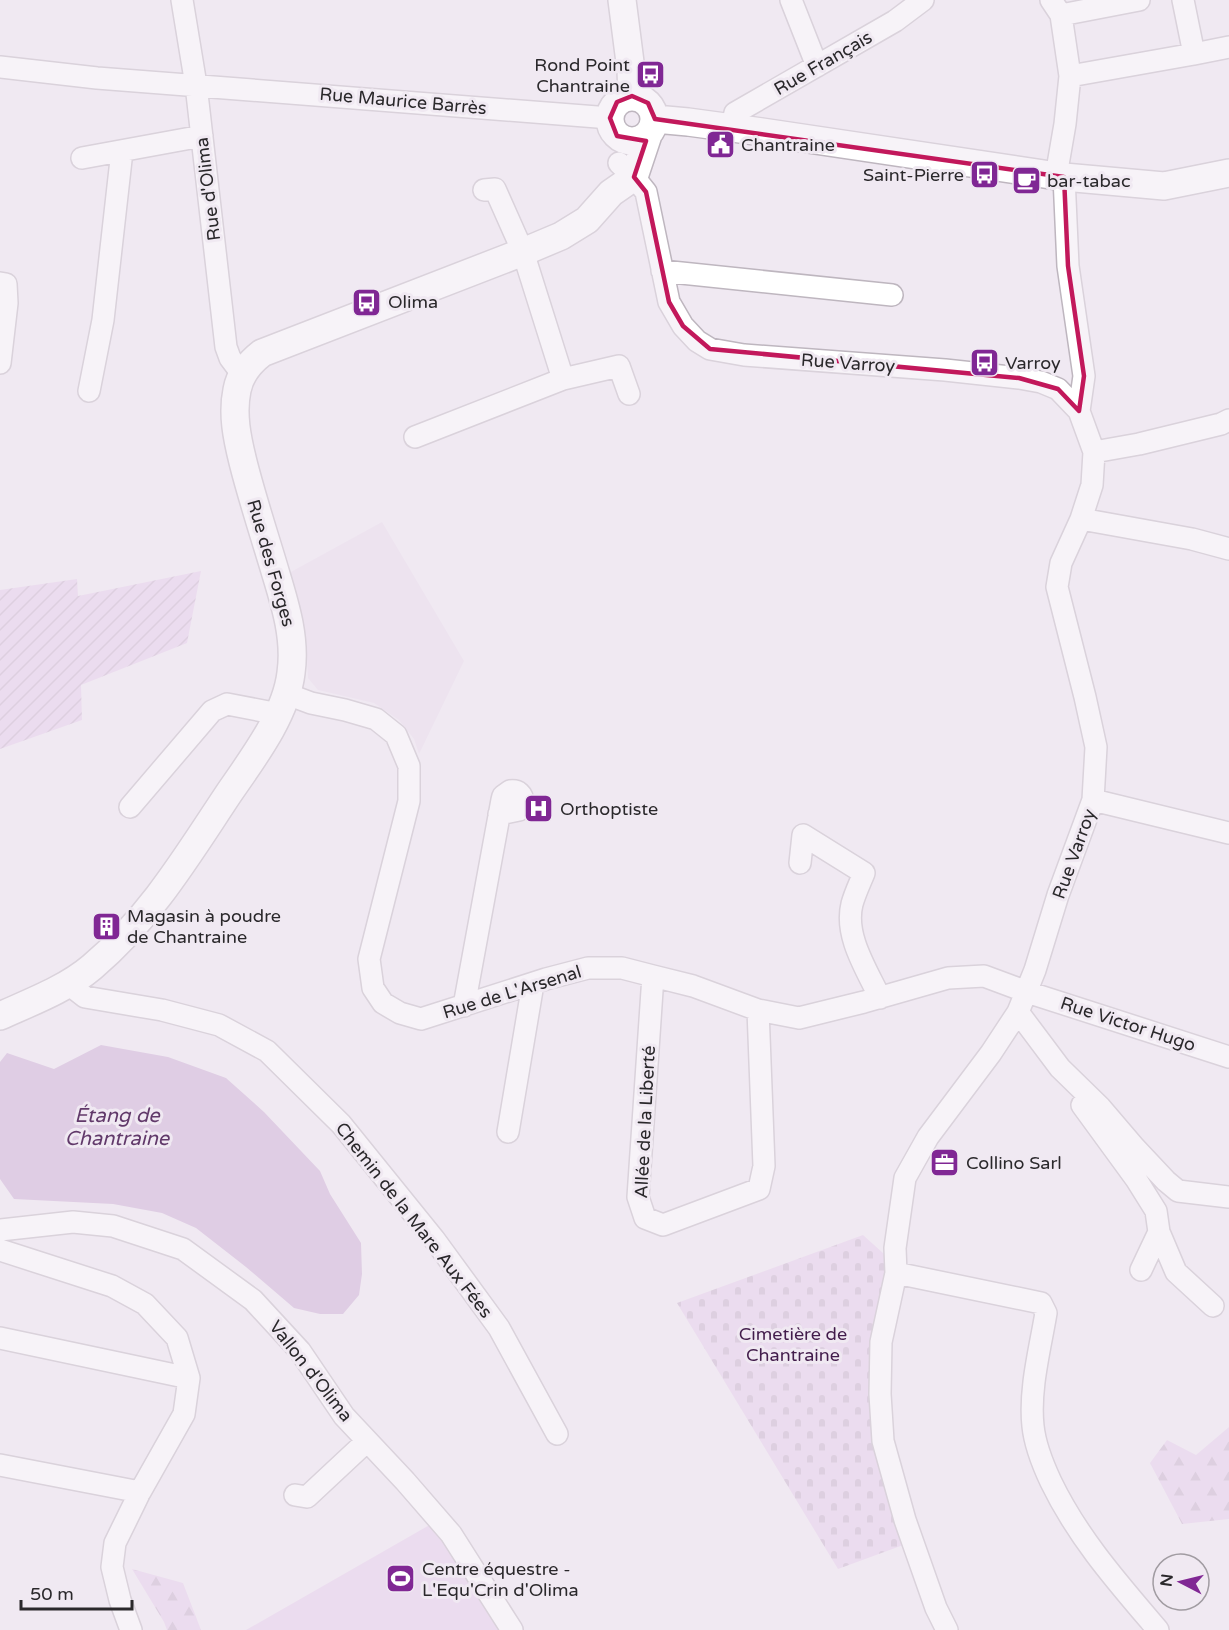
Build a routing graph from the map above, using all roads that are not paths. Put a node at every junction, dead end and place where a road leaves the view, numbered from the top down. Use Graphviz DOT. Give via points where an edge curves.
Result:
graph roads {
  1 [pos="183,0"];
  2 [pos="622,0"];
  3 [pos="791,0"];
  4 [pos="923,0"];
  5 [pos="1139,0"];
  6 [pos="1183,0"];
  7 [pos="1056,7"];
  8 [pos="1229,48"];
  9 [pos="1194,54"];
  10 [pos="817,66"];
  11 [pos="0,67"];
  12 [pos="1070,76"];
  13 [pos="196,85"];
  14 [pos="731,129"];
  15 [pos="202,136"];
  16 [pos="631,142"];
  17 [pos="122,151"];
  18 [pos="82,158"];
  19 [pos="1229,173"];
  20 [pos="1060,177"];
  21 [pos="484,190"];
  22 [pos="523,252"];
  23 [pos="662,271"];
  24 [pos="0,283"];
  25 [pos="892,295"];
  26 [pos="0,363"];
  27 [pos="242,374"];
  28 [pos="563,379"];
  29 [pos="89,391"];
  30 [pos="629,394"];
  31 [pos="1079,411"];
  32 [pos="1229,420"];
  33 [pos="415,437"];
  34 [pos="1094,452"];
  35 [pos="1081,519"];
  36 [pos="1229,549"];
  37 [pos="283,704"];
  38 [pos="1094,800"];
  39 [pos="130,807"];
  40 [pos="499,814"];
  41 [pos="1229,833"];
  42 [pos="800,862"];
  43 [pos="653,976"];
  44 [pos="67,984"];
  45 [pos="533,984"];
  46 [pos="1027,992"];
  47 [pos="880,998"];
  48 [pos="464,1006"];
  49 [pos="758,1010"];
  50 [pos="1018,1012"];
  51 [pos="0,1016"];
  52 [pos="1229,1056"];
  53 [pos="1060,1068"];
  54 [pos="508,1132"];
  55 [pos="1229,1197"];
  56 [pos="0,1230"];
  57 [pos="1159,1232"];
  58 [pos="0,1250"];
  59 [pos="1141,1270"];
  60 [pos="896,1274"];
  61 [pos="1213,1306"];
  62 [pos="0,1338"];
  63 [pos="189,1378"];
  64 [pos="557,1434"];
  65 [pos="367,1441"];
  66 [pos="0,1465"];
  67 [pos="140,1492"];
  68 [pos="295,1495"];
  69 [pos="131,1630"];
  70 [pos="512,1630"];
  71 [pos="947,1630"];
  72 [pos="1158,1630"];
  1 -- 13 [label="street, Rue d'Olima"];
  2 -- 16 [label="main road" via="632,96 617,102 612,109"];
  3 -- 10 [label="street"];
  4 -- 10 [label="street, Rue Français" via="895,21"];
  5 -- 7 [label="street"];
  6 -- 9 [label="street"];
  7 -- 12 [label="street"];
  8 -- 9 [label="street"];
  9 -- 12 [label="street"];
  10 -- 14 [label="street, Rue Français" via="735,113"];
  11 -- 13 [label="street, Rue Maurice Barrès"];
  12 -- 20 [label="street"];
  13 -- 15 [label="street, Rue d'Olima"];
  13 -- 16 [label="street, Rue Maurice Barrès"];
  14 -- 16 [label="main road" via="688,122"];
  14 -- 20 [label="main road"];
  15 -- 17 [label="street"];
  15 -- 27 [label="street, Rue d'Olima" via="226,347"];
  16 -- 22 [label="main road" via="611,194 587,220"];
  16 -- 23 [label="street, Rue Varroy"];
  17 -- 18 [label="street"];
  17 -- 29 [label="street" via="103,320"];
  19 -- 20 [label="main road" via="1164,186"];
  20 -- 31 [label="street" via="1084,376"];
  21 -- 22 [label="street" via="495,189"];
  22 -- 27 [label="main road" via="262,353"];
  22 -- 28 [label="street"];
  23 -- 25 [label="street"];
  23 -- 31 [label="street, Rue Varroy" via="669,302 682,326 710,349 1018,378 1058,389"];
  24 -- 26 [label="street" via="6,284 6,303"];
  27 -- 37 [label="main road, Rue des Forges" via="235,404 236,434 292,641 291,672"];
  28 -- 30 [label="street" via="619,366"];
  28 -- 33 [label="street"];
  31 -- 34 [label="street, Rue Varroy"];
  32 -- 34 [label="street"];
  34 -- 35 [label="street, Rue Varroy" via="1092,485"];
  35 -- 36 [label="street"];
  35 -- 38 [label="street, Rue Varroy" via="1061,563 1057,587 1096,747"];
  37 -- 39 [label="street, Rue de L'Arsenal" via="227,704 212,711"];
  37 -- 44 [label="main road, Rue des Forges" via="187,859 152,905 110,951"];
  37 -- 48 [label="street, Rue de L'Arsenal" via="345,710 376,719 396,735 410,766 409,801 369,959 373,987 383,1003 421,1019"];
  38 -- 41 [label="street"];
  38 -- 46 [label="street, Rue Varroy"];
  40 -- 48 [label="street"];
  42 -- 47 [label="street" via="803,835 864,873 852,906 851,930"];
  43 -- 45 [label="street, Rue de L'Arsenal" via="622,969 588,968"];
  43 -- 49 [label="street, Rue de L'Arsenal"];
  43 -- 49 [label="street, Allée de la Liberté" via="638,1197 645,1218 663,1225 759,1189 764,1166"];
  44 -- 51 [label="main road, Rue des Forges"];
  44 -- 64 [label="street, Chemin de la Mare Aux Fées" via="85,997 162,1010 219,1025 267,1051 341,1124 434,1239 499,1328"];
  45 -- 48 [label="street, Rue de L'Arsenal"];
  45 -- 54 [label="street"];
  46 -- 47 [label="street, Rue de L'Arsenal" via="984,976 948,978"];
  46 -- 50 [label="street, Rue Varroy"];
  46 -- 52 [label="street, Rue Victor Hugo"];
  47 -- 49 [label="street, Rue de L'Arsenal" via="800,1018"];
  50 -- 53 [label="street"];
  50 -- 60 [label="street, Rue Varroy" via="928,1137 905,1178 895,1248"];
  53 -- 55 [label="street" via="1178,1191"];
  53 -- 57 [label="street" via="1156,1211"];
  56 -- 65 [label="street, Vallon d'Olima" via="72,1222 113,1226 183,1249 253,1300 300,1351 344,1416"];
  57 -- 59 [label="street"];
  57 -- 61 [label="street" via="1176,1272"];
  58 -- 63 [label="street" via="112,1286 145,1304 177,1338"];
  60 -- 71 [label="street, Rue Varroy" via="881,1342 884,1441 904,1520"];
  60 -- 72 [label="street" via="1041,1303 1046,1313 1034,1390 1033,1426 1042,1463 1065,1510 1105,1568"];
  62 -- 63 [label="street"];
  63 -- 67 [label="street" via="184,1414"];
  65 -- 68 [label="street" via="307,1497"];
  65 -- 70 [label="street, Vallon d'Olima" via="452,1534"];
  66 -- 67 [label="street"];
  67 -- 69 [label="street" via="115,1544 112,1567"];
}
